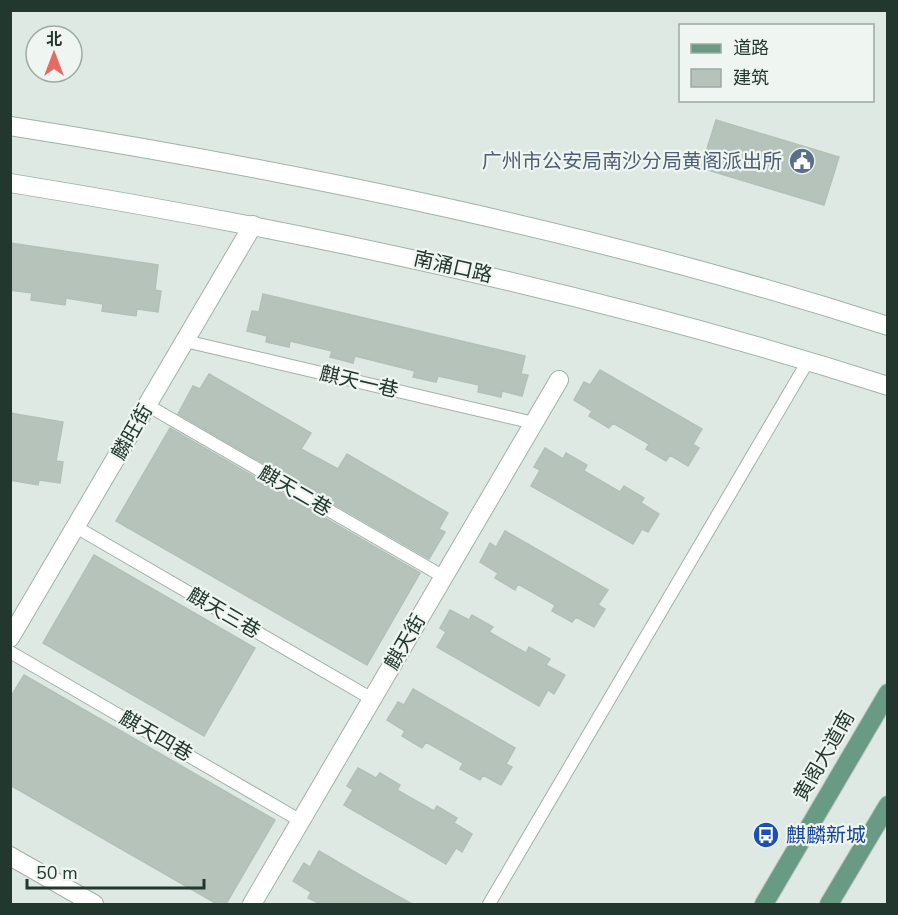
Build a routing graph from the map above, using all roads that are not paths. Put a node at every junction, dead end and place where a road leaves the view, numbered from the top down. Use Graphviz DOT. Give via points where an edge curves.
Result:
graph roads {
  1 [pos="10,126"];
  2 [pos="10,183"];
  3 [pos="253,225"];
  4 [pos="888,326"];
  5 [pos="185,341"];
  6 [pos="808,361"];
  7 [pos="559,380"];
  8 [pos="888,386"];
  9 [pos="147,405"];
  10 [pos="534,423"];
  11 [pos="76,527"];
  12 [pos="444,577"];
  13 [pos="10,638"];
  14 [pos="10,652"];
  15 [pos="888,693"];
  16 [pos="372,699"];
  17 [pos="888,805"];
  18 [pos="301,821"];
  19 [pos="10,856"];
  20 [pos="94,904"];
  21 [pos="252,904"];
  22 [pos="489,904"];
  23 [pos="764,904"];
  24 [pos="829,904"];
  1 -- 4 [label="main road" via="163,151 437,206 720,276"];
  2 -- 3 [label="main road, 南涌口路"];
  3 -- 5 [label="main road, 麟旺街"];
  3 -- 6 [label="main road, 南涌口路" via="565,294"];
  5 -- 9 [label="main road, 麟旺街"];
  5 -- 10 [label="lane, 麒天一巷"];
  6 -- 8 [label="main road, 南涌口路"];
  6 -- 22 [label="lane"];
  7 -- 10 [label="main road, 麒天街"];
  9 -- 11 [label="main road, 麟旺街"];
  9 -- 12 [label="lane, 麒天二巷"];
  10 -- 12 [label="main road, 麒天街"];
  11 -- 13 [label="main road, 麟旺街"];
  11 -- 16 [label="lane, 麒天三巷"];
  12 -- 16 [label="main road, 麒天街"];
  14 -- 18 [label="lane, 麒天四巷"];
  15 -- 23 [label="main road, 黄阁大道南"];
  16 -- 18 [label="main road, 麒天街"];
  17 -- 24 [label="main road"];
  18 -- 21 [label="main road, 麒天街"];
  19 -- 20 [label="main road"];
}
